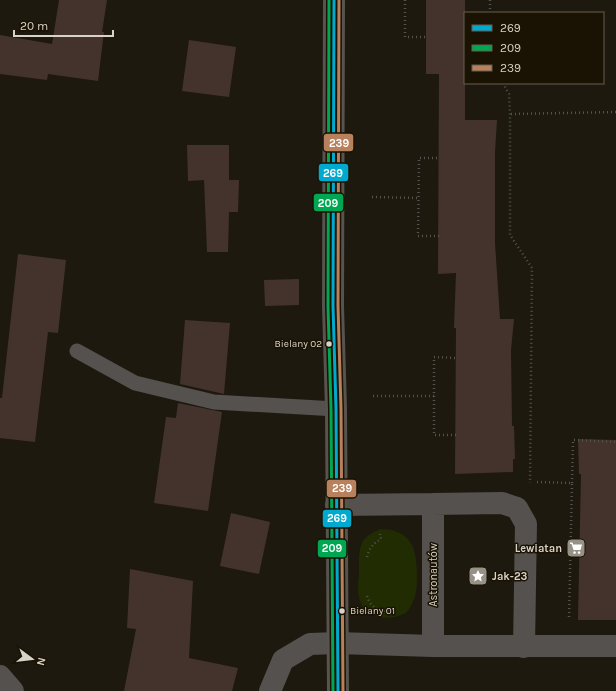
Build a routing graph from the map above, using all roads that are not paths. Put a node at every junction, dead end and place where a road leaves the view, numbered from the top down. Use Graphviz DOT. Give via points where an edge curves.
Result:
graph roads {
  1 [pos="334,0"];
  2 [pos="77,351"];
  3 [pos="336,409"];
  4 [pos="433,504"];
  5 [pos="336,505"];
  6 [pos="337,643"];
  7 [pos="433,646"];
  8 [pos="616,646"];
  9 [pos="524,647"];
  10 [pos="0,676"];
  11 [pos="13,691"];
  12 [pos="270,691"];
  13 [pos="338,691"];
  1 -- 3 [label="street" via="333,306"];
  2 -- 3 [label="lane" via="135,383 214,402"];
  3 -- 5 [label="street"];
  4 -- 5 [label="street"];
  4 -- 7 [label="street, Astronautów"];
  4 -- 9 [label="street" via="502,503 517,508 526,524"];
  5 -- 6 [label="street"];
  6 -- 7 [label="street"];
  6 -- 12 [label="street" via="310,644 283,660"];
  6 -- 13 [label="street"];
  7 -- 9 [label="street"];
  8 -- 9 [label="street"];
  10 -- 11 [label="street"];
}
